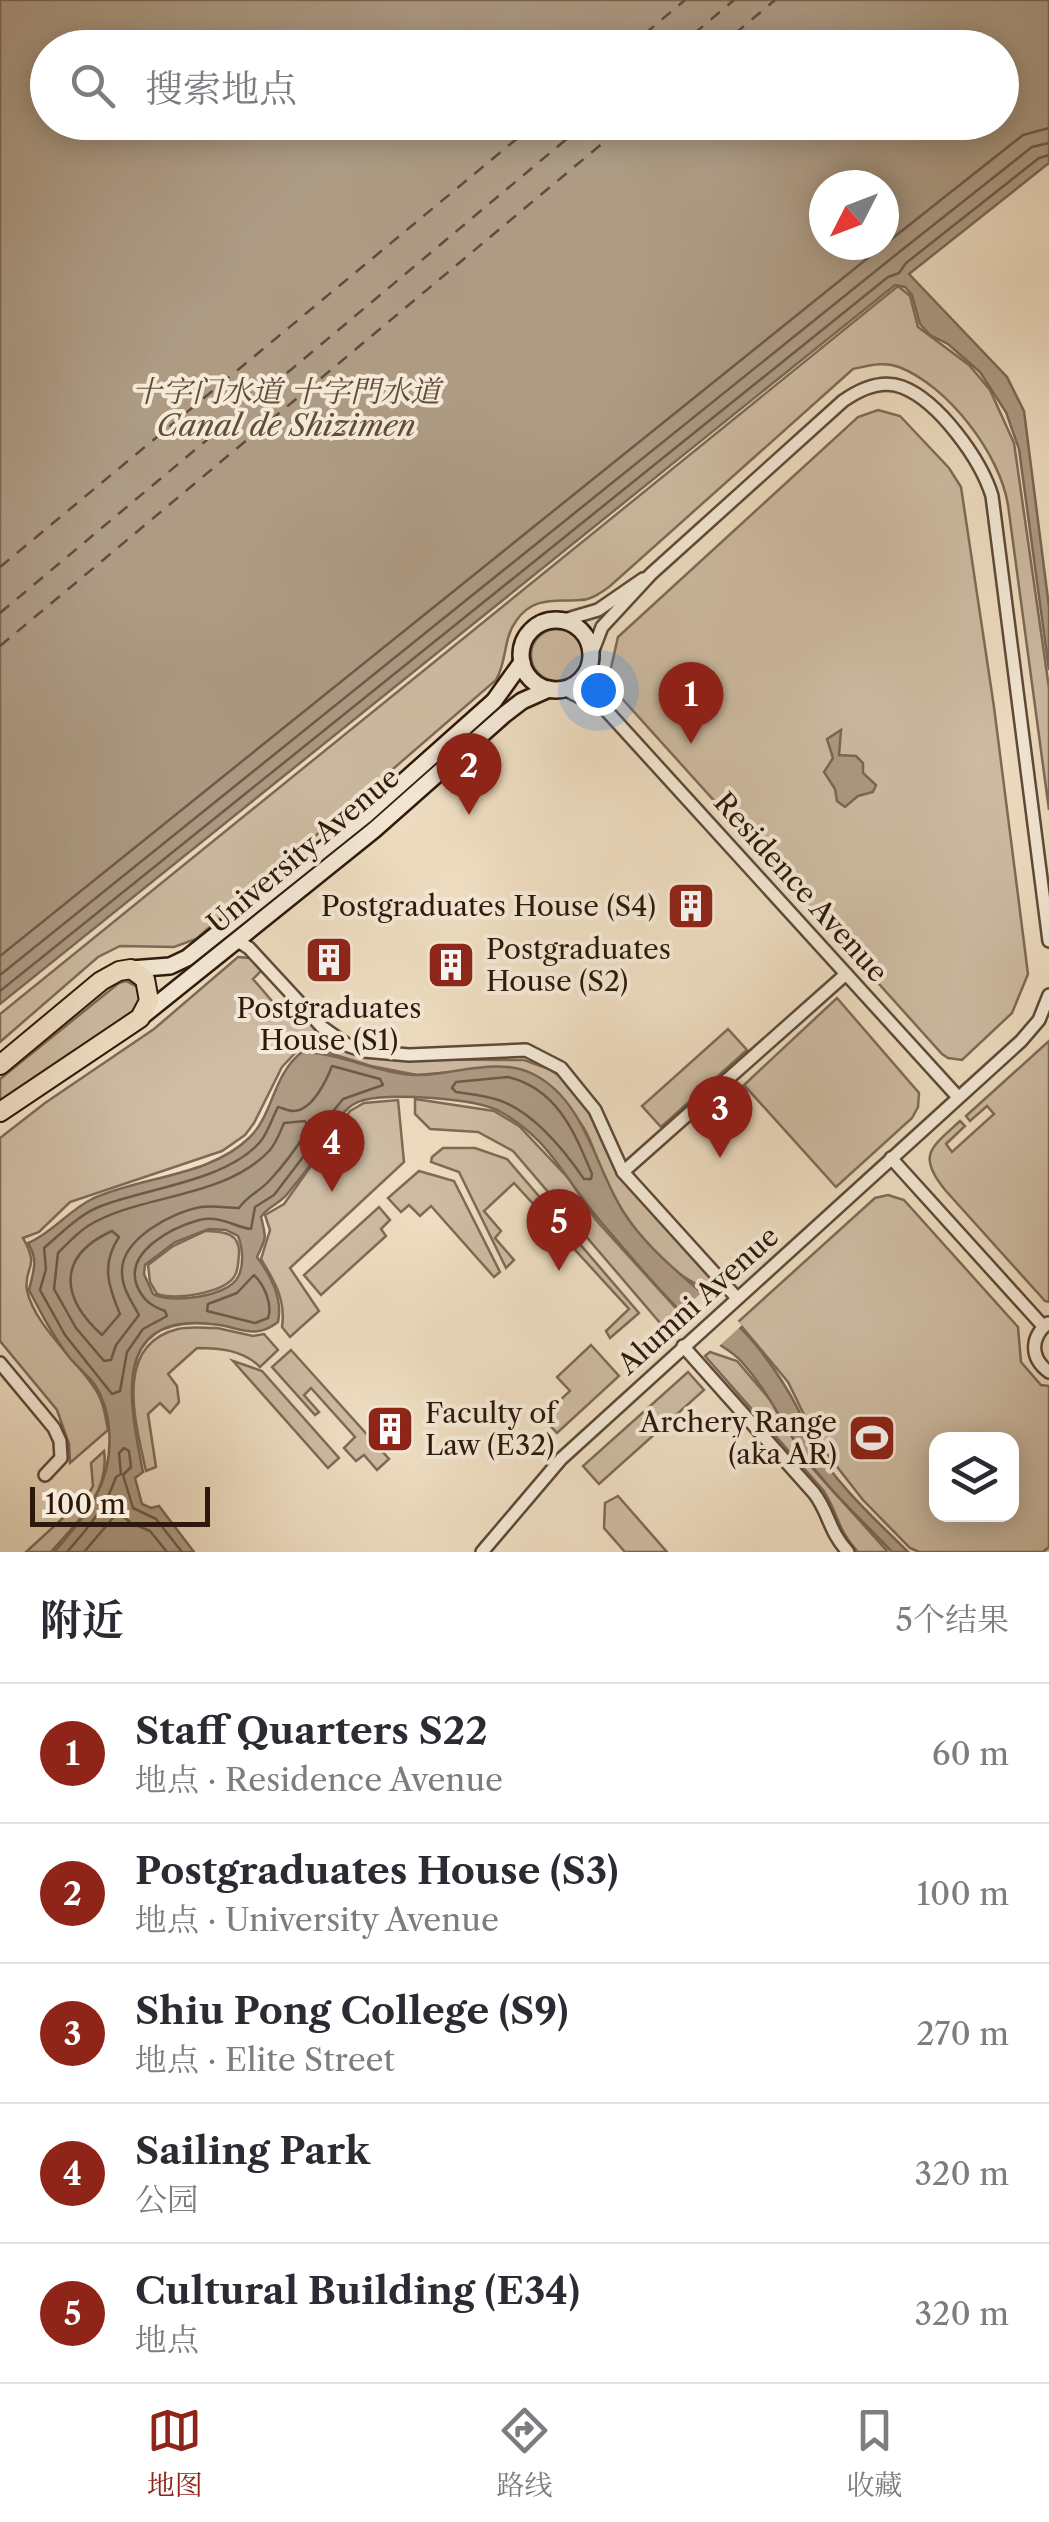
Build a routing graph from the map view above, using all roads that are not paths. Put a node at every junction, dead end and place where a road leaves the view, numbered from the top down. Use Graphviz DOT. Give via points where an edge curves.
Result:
graph roads {
  1 [pos="651,574"];
  2 [pos="564,620"];
  3 [pos="522,662"];
  4 [pos="590,662"];
  5 [pos="557,689"];
  6 [pos="606,710"];
  7 [pos="254,926"];
  8 [pos="1049,941"];
  9 [pos="234,943"];
  10 [pos="259,957"];
  11 [pos="131,969"];
  12 [pos="846,974"];
  13 [pos="1049,995"];
  14 [pos="140,1018"];
  15 [pos="0,1066"];
  16 [pos="958,1097"];
  17 [pos="0,1112"];
  18 [pos="892,1158"];
  19 [pos="623,1172"];
  20 [pos="735,1300"];
  21 [pos="1046,1324"];
  22 [pos="687,1342"];
  23 [pos="0,1362"];
  24 [pos="1049,1372"];
  25 [pos="45,1475"];
  26 [pos="482,1552"];
  27 [pos="848,1552"];
  1 -- 2 [label="street" via="598,610"];
  1 -- 4 [label="street" via="602,627"];
  1 -- 8 [label="street" via="843,401 865,388 889,385 916,395 974,455 987,481"];
  2 -- 3 [label="main road" via="544,621 528,633"];
  2 -- 4 [label="main road" via="584,632"];
  3 -- 5 [label="main road" via="530,678"];
  3 -- 11 [label="main road, University Avenue" via="494,702 187,958"];
  4 -- 5 [label="main road" via="581,680"];
  4 -- 6 [label="street, Residence Avenue" via="594,692"];
  5 -- 6 [label="street, Residence Avenue"];
  5 -- 7 [label="main road, University Avenue" via="505,714"];
  6 -- 12 [label="street, Residence Avenue"];
  7 -- 9 [label="main road, University Avenue"];
  7 -- 10 [label="street" via="250,943"];
  9 -- 10 [label="street"];
  9 -- 14 [label="main road, University Avenue"];
  10 -- 19 [label="street" via="322,1027 349,1046 409,1055 526,1050 561,1068 595,1110"];
  11 -- 14 [label="main road" via="149,989"];
  11 -- 15 [label="main road, University Avenue" via="101,981"];
  12 -- 16 [label="street, Residence Avenue"];
  12 -- 19 [label="street"];
  13 -- 16 [label="street, Alumni Avenue" via="1030,1032"];
  14 -- 17 [label="main road, University Avenue"];
  16 -- 18 [label="street, Alumni Avenue"];
  18 -- 20 [label="street, Alumni Avenue"];
  18 -- 21 [label="street"];
  19 -- 20 [label="street"];
  20 -- 22 [label="street, Alumni Avenue"];
  21 -- 24 [label="street" via="1034,1348"];
  22 -- 26 [label="street, Alumni Avenue" via="553,1467"];
  22 -- 27 [label="street" via="814,1493"];
  23 -- 25 [label="street" via="58,1435 61,1458"];
}
